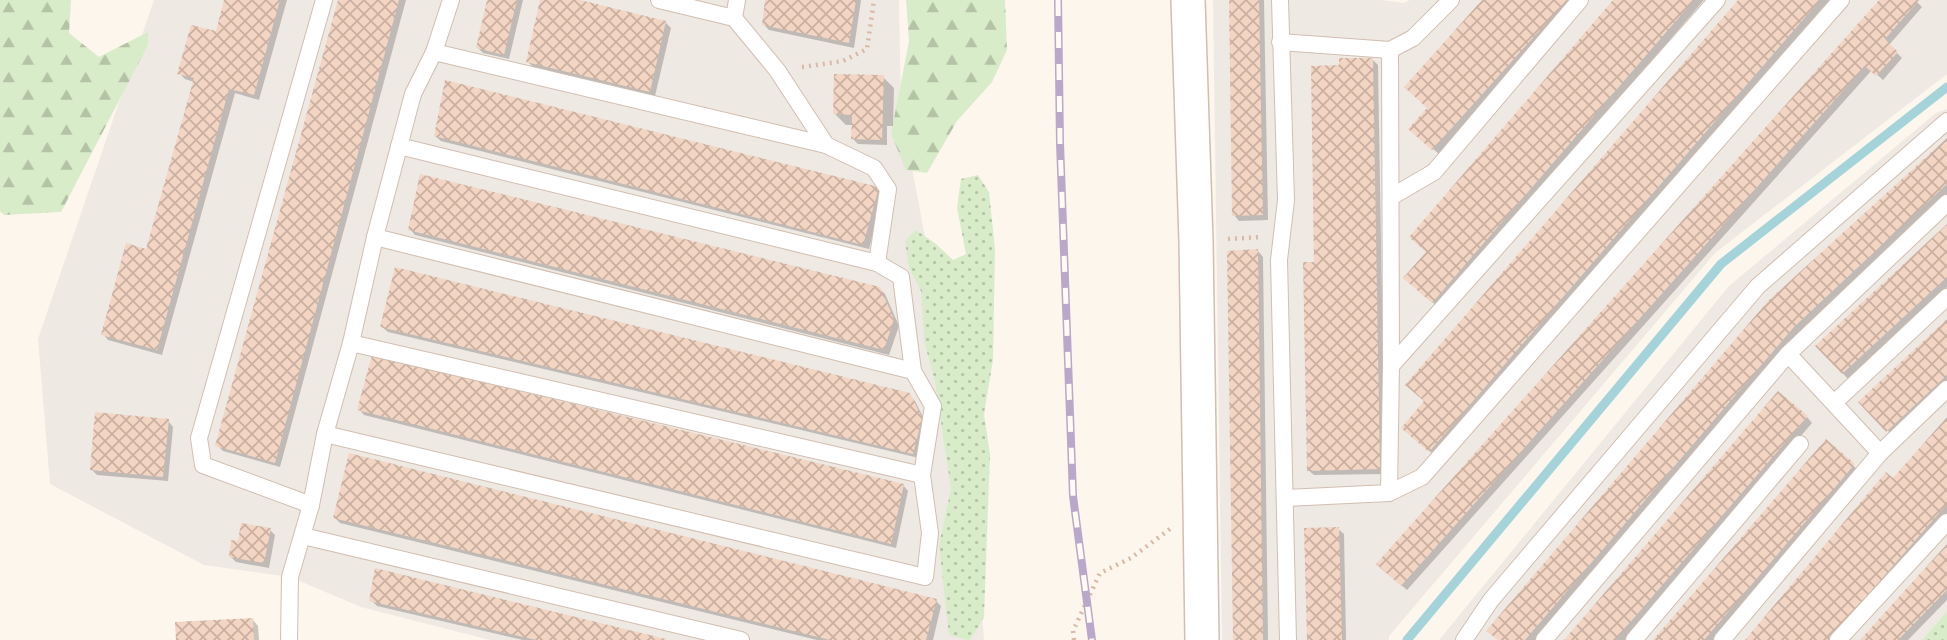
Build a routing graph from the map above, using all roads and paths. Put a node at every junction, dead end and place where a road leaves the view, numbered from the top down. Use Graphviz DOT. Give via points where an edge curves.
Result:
graph roads {
  1 [pos="324,0"];
  2 [pos="451,0"];
  3 [pos="659,0"];
  4 [pos="737,0"];
  5 [pos="874,0"];
  6 [pos="1188,0"];
  7 [pos="1280,0"];
  8 [pos="1451,0"];
  9 [pos="1580,0"];
  10 [pos="1717,0"];
  11 [pos="1841,0"];
  12 [pos="734,18"];
  13 [pos="1280,42"];
  14 [pos="1390,50"];
  15 [pos="434,52"];
  16 [pos="777,70"];
  17 [pos="1947,121"];
  18 [pos="826,145"];
  19 [pos="399,146"];
  20 [pos="1391,197"];
  21 [pos="1947,203"];
  22 [pos="1282,236"];
  23 [pos="375,237"];
  24 [pos="1196,241"];
  25 [pos="877,263"];
  26 [pos="1947,297"];
  27 [pos="351,343"];
  28 [pos="1788,354"];
  29 [pos="1391,366"];
  30 [pos="912,371"];
  31 [pos="1947,389"];
  32 [pos="1834,403"];
  33 [pos="325,434"];
  34 [pos="1800,444"];
  35 [pos="1880,453"];
  36 [pos="922,475"];
  37 [pos="1388,492"];
  38 [pos="1286,498"];
  39 [pos="311,505"];
  40 [pos="1200,509"];
  41 [pos="1947,522"];
  42 [pos="303,536"];
  43 [pos="289,640"];
  44 [pos="741,640"];
  45 [pos="1073,640"];
  46 [pos="1202,640"];
  47 [pos="1288,640"];
  48 [pos="1464,640"];
  49 [pos="1544,640"];
  50 [pos="1634,640"];
  51 [pos="1722,640"];
  52 [pos="1838,640"];
  1 -- 39 [label="lane" via="199,438 203,465"];
  2 -- 15 [label="lane"];
  3 -- 12 [label="lane"];
  4 -- 12 [label="lane"];
  5 -- 16 [label="path" via="867,49 843,61"];
  6 -- 24 [label="street"];
  7 -- 13 [label="lane"];
  8 -- 14 [label="lane" via="1413,38"];
  9 -- 20 [label="lane" via="1434,172"];
  10 -- 29 [label="lane"];
  11 -- 37 [label="lane" via="1422,477"];
  12 -- 16 [label="lane"];
  13 -- 14 [label="lane"];
  13 -- 22 [label="lane" via="1286,200"];
  14 -- 20 [label="lane"];
  15 -- 18 [label="lane"];
  15 -- 19 [label="lane" via="413,94"];
  16 -- 18 [label="lane"];
  17 -- 48 [label="lane" via="1758,286 1491,600"];
  18 -- 25 [label="lane" via="874,168 888,189"];
  19 -- 23 [label="lane"];
  19 -- 25 [label="lane"];
  20 -- 29 [label="lane"];
  21 -- 28 [label="lane"];
  22 -- 24 [label="path"];
  22 -- 38 [label="lane"];
  23 -- 27 [label="lane"];
  23 -- 30 [label="lane"];
  24 -- 40 [label="street"];
  25 -- 30 [label="lane" via="901,277"];
  26 -- 32 [label="lane"];
  27 -- 33 [label="lane"];
  27 -- 36 [label="lane"];
  28 -- 32 [label="lane"];
  28 -- 49 [label="lane"];
  29 -- 37 [label="lane"];
  30 -- 36 [label="lane" via="933,406"];
  31 -- 35 [label="lane"];
  32 -- 35 [label="lane"];
  33 -- 36 [label="lane" via="925,578 930,533"];
  33 -- 39 [label="lane"];
  34 -- 50 [label="lane"];
  35 -- 51 [label="lane"];
  37 -- 38 [label="lane"];
  38 -- 47 [label="lane"];
  39 -- 42 [label="lane"];
  40 -- 45 [label="path" via="1131,558 1100,573"];
  40 -- 46 [label="street"];
  41 -- 52 [label="lane"];
  42 -- 43 [label="lane" via="290,577"];
  42 -- 44 [label="lane"];
}
